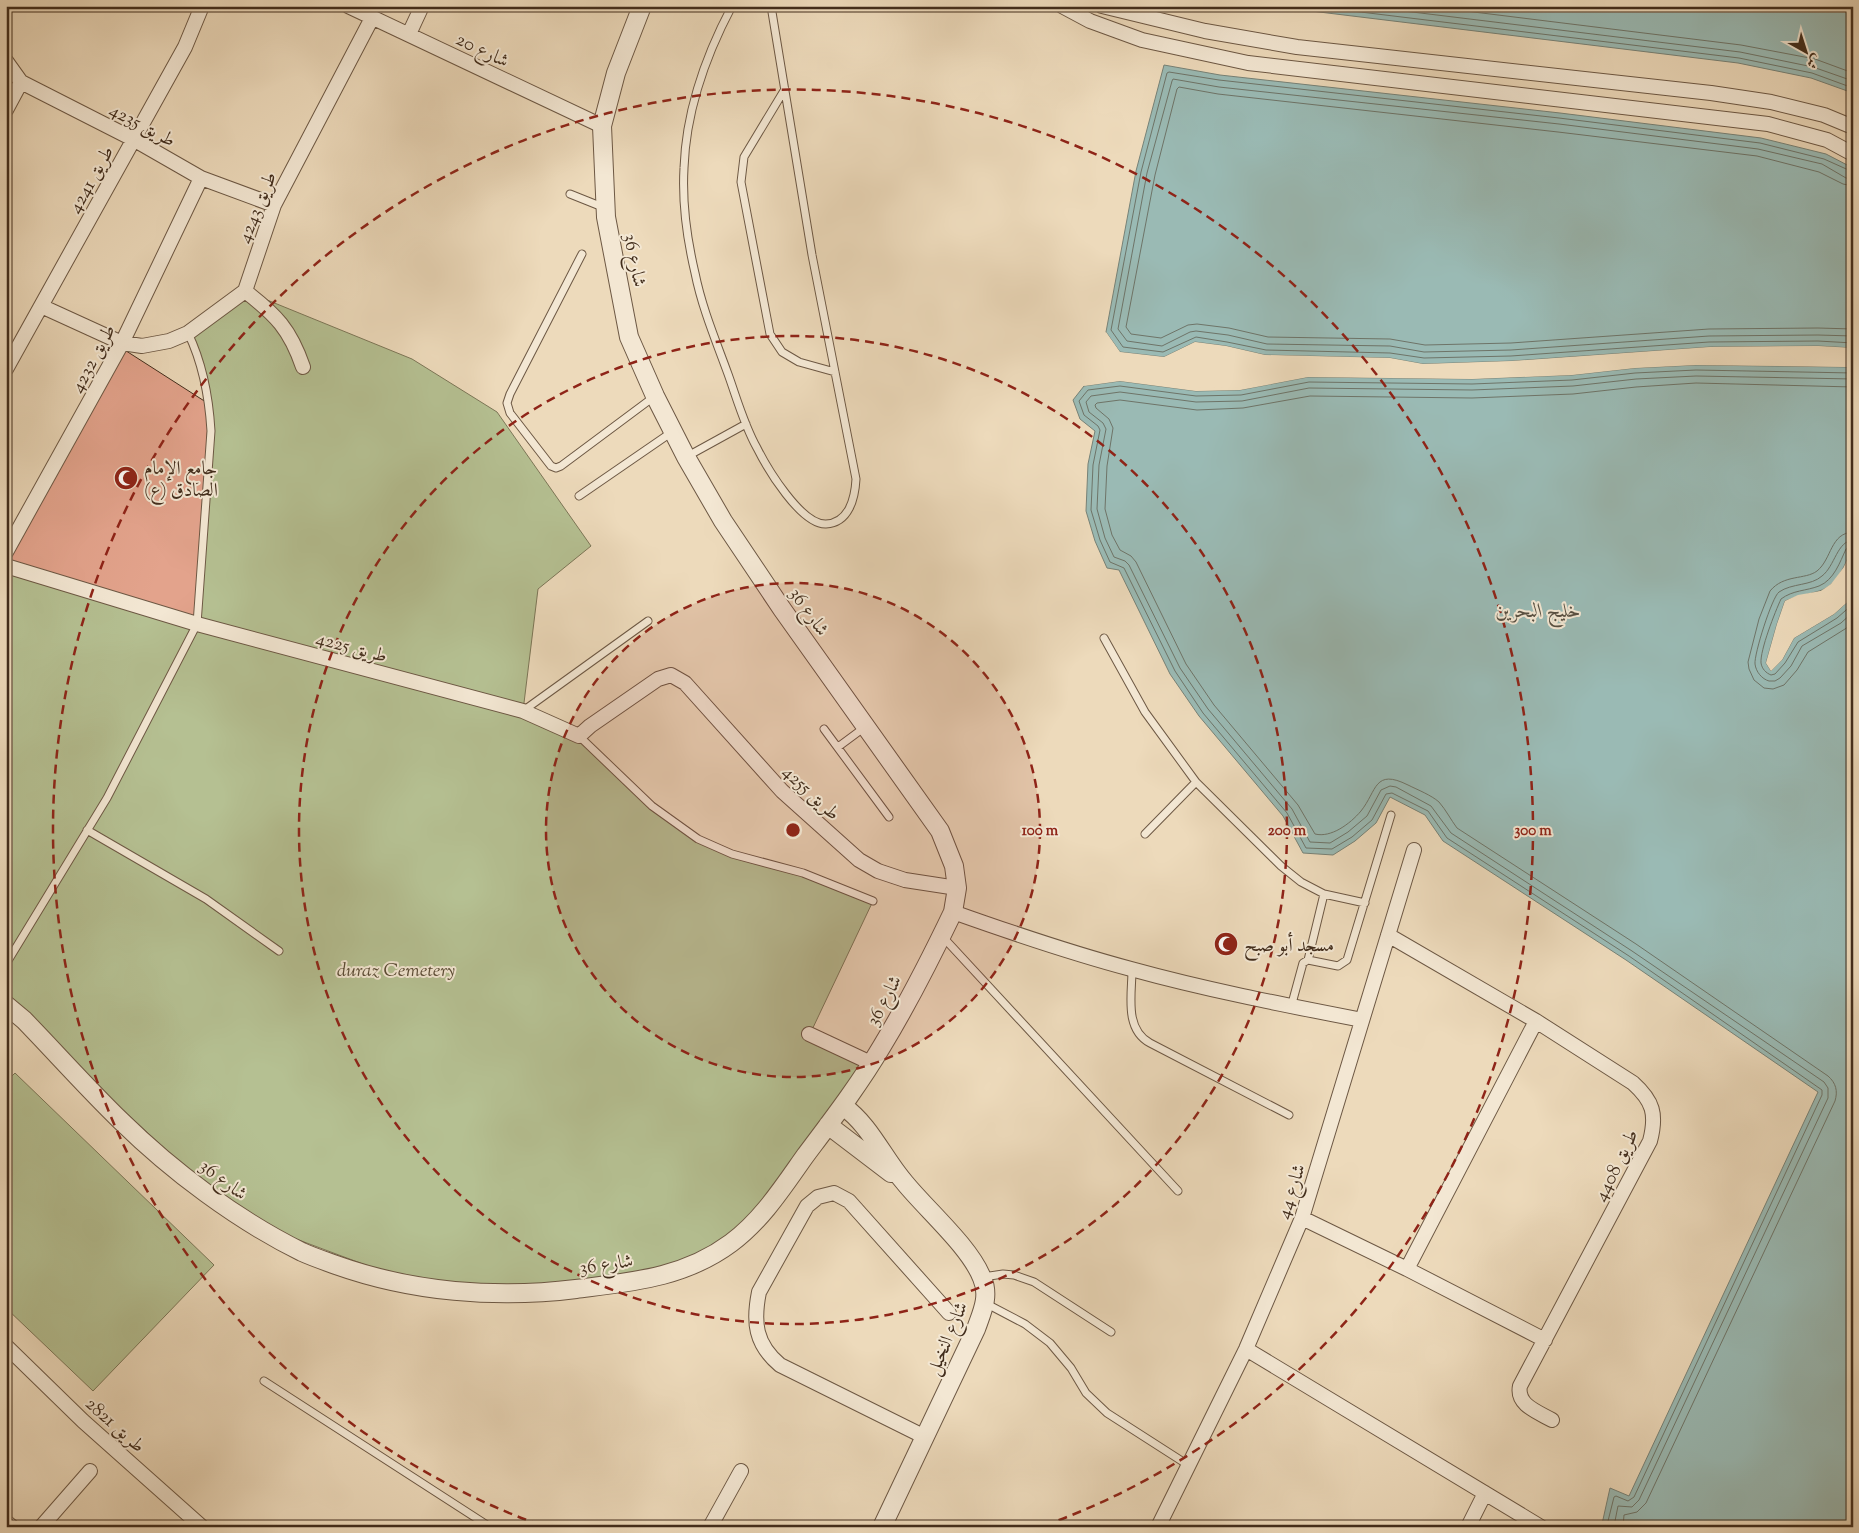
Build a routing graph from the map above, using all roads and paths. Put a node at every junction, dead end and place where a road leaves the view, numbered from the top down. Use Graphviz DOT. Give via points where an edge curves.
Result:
graph roads {
  1 [pos="202,6"];
  2 [pos="348,6"];
  3 [pos="422,6"];
  4 [pos="642,6"];
  5 [pos="732,6"];
  6 [pos="771,6"];
  7 [pos="1062,6"];
  8 [pos="1107,7"];
  9 [pos="372,18"];
  10 [pos="409,34"];
  11 [pos="6,61"];
  12 [pos="21,82"];
  13 [pos="785,89"];
  14 [pos="6,110"];
  15 [pos="602,126"];
  16 [pos="1853,127"];
  17 [pos="133,139"];
  18 [pos="1853,154"];
  19 [pos="201,178"];
  20 [pos="570,194"];
  21 [pos="274,204"];
  22 [pos="605,208"];
  23 [pos="582,254"];
  24 [pos="244,291"];
  25 [pos="41,306"];
  26 [pos="188,333"];
  27 [pos="122,343"];
  28 [pos="7,366"];
  29 [pos="303,367"];
  30 [pos="835,372"];
  31 [pos="655,396"];
  32 [pos="746,424"];
  33 [pos="672,431"];
  34 [pos="686,457"];
  35 [pos="579,496"];
  36 [pos="6,552"];
  37 [pos="6,566"];
  38 [pos="648,621"];
  39 [pos="197,624"];
  40 [pos="1104,638"];
  41 [pos="523,712"];
  42 [pos="866,726"];
  43 [pos="824,729"];
  44 [pos="579,736"];
  45 [pos="838,747"];
  46 [pos="1196,782"];
  47 [pos="1391,815"];
  48 [pos="890,817"];
  49 [pos="88,830"];
  50 [pos="1145,834"];
  51 [pos="1414,850"];
  52 [pos="957,888"];
  53 [pos="1324,894"];
  54 [pos="873,901"];
  55 [pos="1365,903"];
  56 [pos="953,912"];
  57 [pos="1388,935"];
  58 [pos="942,936"];
  59 [pos="278,951"];
  60 [pos="1308,960"];
  61 [pos="6,964"];
  62 [pos="1132,970"];
  63 [pos="6,1005"];
  64 [pos="1291,1007"];
  65 [pos="1362,1020"];
  66 [pos="1536,1021"];
  67 [pos="810,1034"];
  68 [pos="871,1063"];
  69 [pos="843,1106"];
  70 [pos="1289,1115"];
  71 [pos="828,1125"];
  72 [pos="903,1182"];
  73 [pos="1178,1191"];
  74 [pos="1302,1218"];
  75 [pos="1407,1269"];
  76 [pos="982,1277"];
  77 [pos="985,1303"];
  78 [pos="949,1314"];
  79 [pos="1111,1332"];
  80 [pos="1545,1340"];
  81 [pos="6,1346"];
  82 [pos="1246,1349"];
  83 [pos="264,1381"];
  84 [pos="1552,1420"];
  85 [pos="925,1437"];
  86 [pos="1188,1465"];
  87 [pos="90,1471"];
  88 [pos="741,1472"];
  89 [pos="1485,1493"];
  90 [pos="6,1522"];
  91 [pos="485,1526"];
  92 [pos="12,1527"];
  93 [pos="42,1527"];
  94 [pos="202,1527"];
  95 [pos="710,1527"];
  96 [pos="882,1527"];
  97 [pos="1158,1527"];
  98 [pos="1468,1527"];
  99 [pos="1541,1527"];
  1 -- 17 [label="street, طريق 4241" via="184,47"];
  2 -- 9 [label="street, شارع 20"];
  3 -- 10 [label="street"];
  4 -- 15 [label="street, شارع 36" via="616,73"];
  5 -- 32 [label="lane" via="703,67 693,102 686,139 684,205 704,309"];
  6 -- 13 [label="lane"];
  7 -- 18 [label="street" via="1090,21 1142,40 1248,63 1768,124 1827,140"];
  8 -- 16 [label="street" via="1204,31 1297,47 1771,102 1824,115"];
  9 -- 10 [label="street, شارع 20"];
  9 -- 21 [label="street, طريق 4243"];
  10 -- 15 [label="street, شارع 20"];
  11 -- 12 [label="street, طريق 4235"];
  12 -- 14 [label="street"];
  12 -- 17 [label="street, طريق 4235"];
  13 -- 30 [label="lane"];
  13 -- 30 [label="lane" via="744,157 741,182 770,334 782,352 799,362"];
  15 -- 22 [label="street, شارع 36"];
  17 -- 19 [label="street, طريق 4235"];
  17 -- 25 [label="street, طريق 4241"];
  19 -- 21 [label="street, طريق 4235"];
  19 -- 27 [label="street, طريق 4232"];
  20 -- 22 [label="lane"];
  21 -- 24 [label="street, طريق 4243"];
  22 -- 31 [label="street, شارع 36" via="629,337"];
  23 -- 31 [label="lane" via="510,394 507,403 510,413 551,466 556,468"];
  24 -- 26 [label="street"];
  24 -- 29 [label="street" via="283,325"];
  25 -- 27 [label="street"];
  25 -- 28 [label="street, طريق 4241"];
  26 -- 27 [label="street" via="169,341 142,346"];
  26 -- 39 [label="lane" via="205,385 211,431"];
  27 -- 36 [label="street, طريق 4232"];
  30 -- 32 [label="lane" via="856,479 853,500 842,519 834,524 821,524 806,516 770,471"];
  31 -- 33 [label="street, شارع 36"];
  32 -- 34 [label="lane"];
  33 -- 34 [label="street, شارع 36"];
  33 -- 35 [label="lane"];
  34 -- 42 [label="street, شارع 36" via="771,593"];
  37 -- 39 [label="street, طريق 4225"];
  38 -- 41 [label="lane"];
  39 -- 41 [label="street, طريق 4225"];
  39 -- 49 [label="lane"];
  40 -- 46 [label="lane" via="1145,712"];
  41 -- 44 [label="street, طريق 4225"];
  42 -- 45 [label="lane"];
  42 -- 52 [label="street, شارع 36" via="940,831 954,866"];
  43 -- 45 [label="lane"];
  44 -- 52 [label="street, طريق 4255" via="658,679 671,675 685,683 782,792 859,860 878,871 905,880"];
  44 -- 54 [label="lane" via="652,806 698,839 732,854 803,873"];
  45 -- 48 [label="lane"];
  46 -- 50 [label="lane"];
  46 -- 53 [label="lane" via="1291,875"];
  47 -- 55 [label="lane"];
  49 -- 59 [label="lane" via="206,899"];
  49 -- 61 [label="lane"];
  51 -- 57 [label="street, شارع 44"];
  52 -- 56 [label="street, شارع 36"];
  53 -- 55 [label="lane"];
  53 -- 60 [label="lane"];
  55 -- 60 [label="lane" via="1345,963 1338,966"];
  56 -- 58 [label="street, شارع 36"];
  56 -- 62 [label="street"];
  57 -- 65 [label="street, شارع 44"];
  57 -- 66 [label="street, طريق 4408"];
  58 -- 68 [label="street, شارع 36"];
  58 -- 73 [label="lane"];
  60 -- 64 [label="lane" via="1301,965"];
  62 -- 64 [label="street"];
  62 -- 70 [label="lane" via="1132,1020 1140,1036"];
  63 -- 71 [label="street, شارع 36" via="123,1123 240,1218 304,1253 364,1275 428,1288 550,1292 664,1276 695,1264 714,1256 734,1241 765,1211"];
  64 -- 65 [label="street"];
  65 -- 74 [label="street, شارع 44"];
  66 -- 75 [label="street"];
  66 -- 80 [label="street, طريق 4408" via="1633,1083 1645,1094 1652,1108 1654,1125 1650,1140"];
  67 -- 68 [label="street"];
  68 -- 69 [label="street, شارع 36"];
  69 -- 71 [label="street, شارع 36"];
  69 -- 72 [label="street, شارع النخيل" via="861,1121"];
  71 -- 72 [label="street, شارع النخيل"];
  72 -- 76 [label="street, شارع النخيل" via="957,1240"];
  74 -- 75 [label="street"];
  74 -- 82 [label="street, شارع 44"];
  75 -- 80 [label="street"];
  76 -- 77 [label="street, شارع النخيل"];
  76 -- 79 [label="lane" via="1014,1275 1034,1282"];
  77 -- 85 [label="street, شارع النخيل"];
  77 -- 86 [label="lane" via="1038,1333 1061,1355 1096,1404"];
  78 -- 85 [label="street" via="849,1201 834,1193 818,1197 808,1206 759,1292 755,1322 759,1336 764,1348 780,1365"];
  80 -- 84 [label="street, طريق 4408" via="1520,1386 1519,1396 1524,1404"];
  81 -- 94 [label="street, طريق 2821" via="83,1421"];
  82 -- 86 [label="street, شارع 44"];
  82 -- 89 [label="street"];
  83 -- 91 [label="lane"];
  85 -- 96 [label="street, شارع النخيل"];
  86 -- 97 [label="street, شارع 44"];
  87 -- 93 [label="street"];
  88 -- 95 [label="street"];
  89 -- 98 [label="street"];
  89 -- 99 [label="street"];
  90 -- 92 [label="street"];
}
